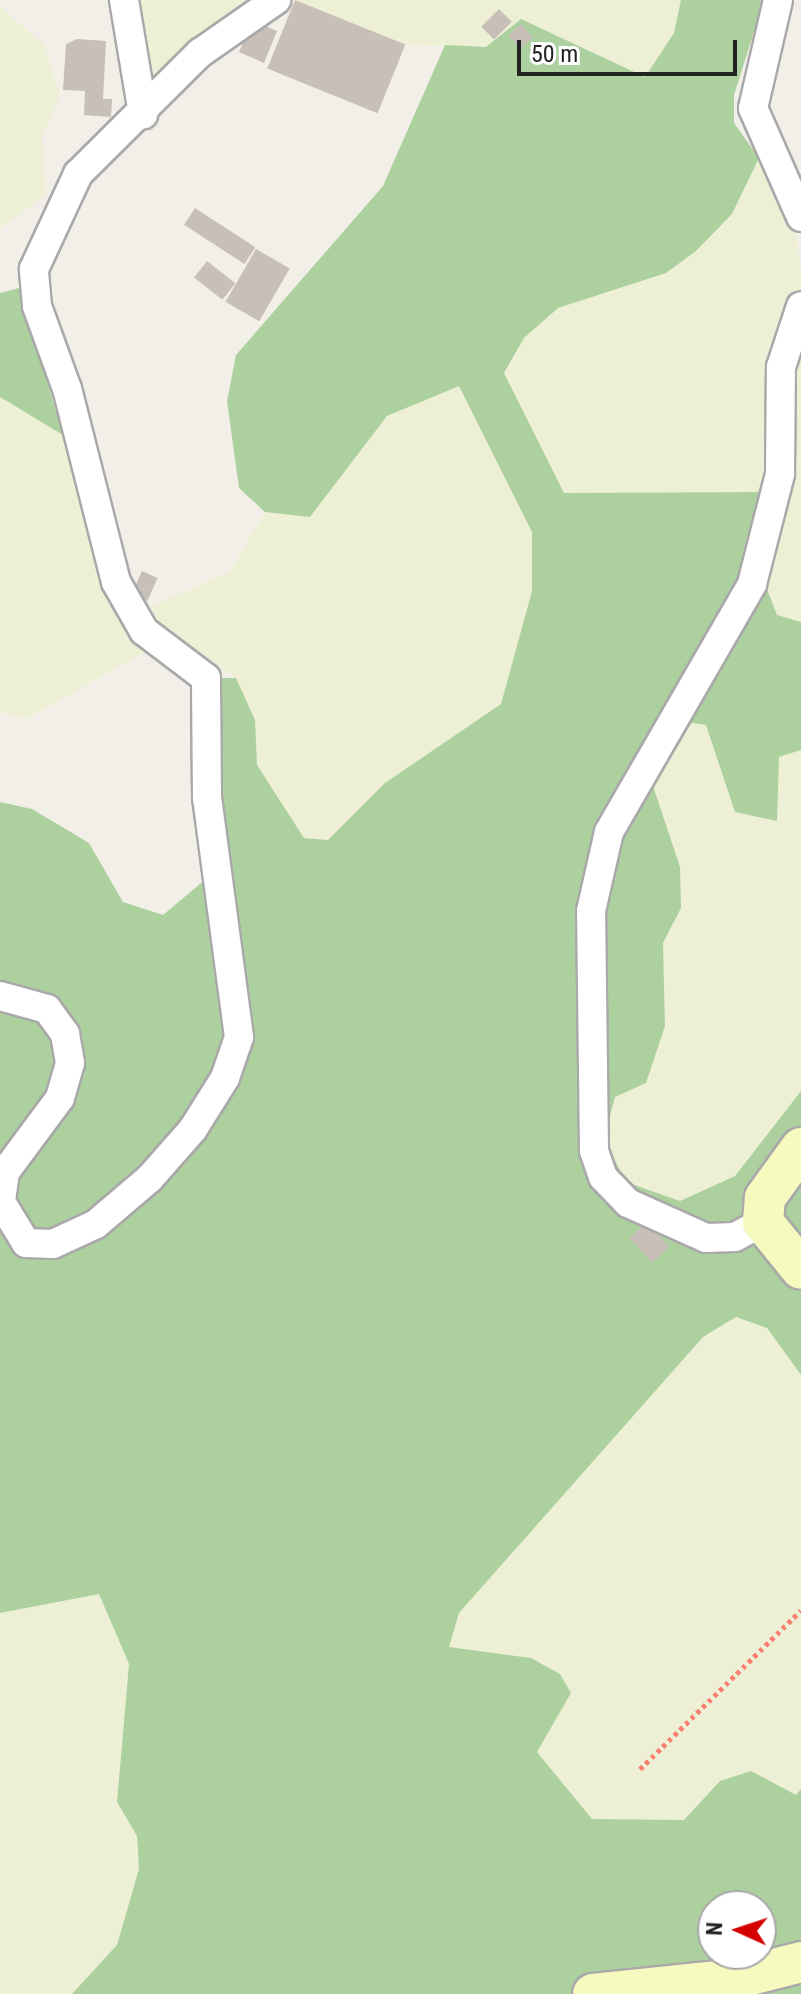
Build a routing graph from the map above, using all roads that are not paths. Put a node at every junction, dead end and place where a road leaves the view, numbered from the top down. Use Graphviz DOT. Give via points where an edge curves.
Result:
graph roads {
  1 [pos="124,0"];
  2 [pos="276,0"];
  3 [pos="778,0"];
  4 [pos="143,114"];
  5 [pos="801,217"];
  6 [pos="801,306"];
  7 [pos="0,996"];
  8 [pos="801,1148"];
  9 [pos="763,1222"];
  10 [pos="801,1269"];
  11 [pos="801,1962"];
  12 [pos="593,1994"];
  1 -- 4 [label="street"];
  2 -- 4 [label="street" via="200,53"];
  3 -- 5 [label="street" via="753,108"];
  4 -- 7 [label="street" via="78,174 34,269 37,306 67,389 116,582 144,631 206,678 207,798 239,1037 225,1078 193,1129 150,1178 96,1224 53,1244 26,1243 1,1202 5,1172 60,1098 70,1063 65,1034 47,1009"];
  6 -- 9 [label="street" via="781,367 780,474 752,584 609,832 591,911 594,1151 603,1177 628,1203 706,1238 735,1237"];
  8 -- 9 [label="main road" via="765,1198"];
  9 -- 10 [label="main road"];
  11 -- 12 [label="main road" via="735,1979"];
}
